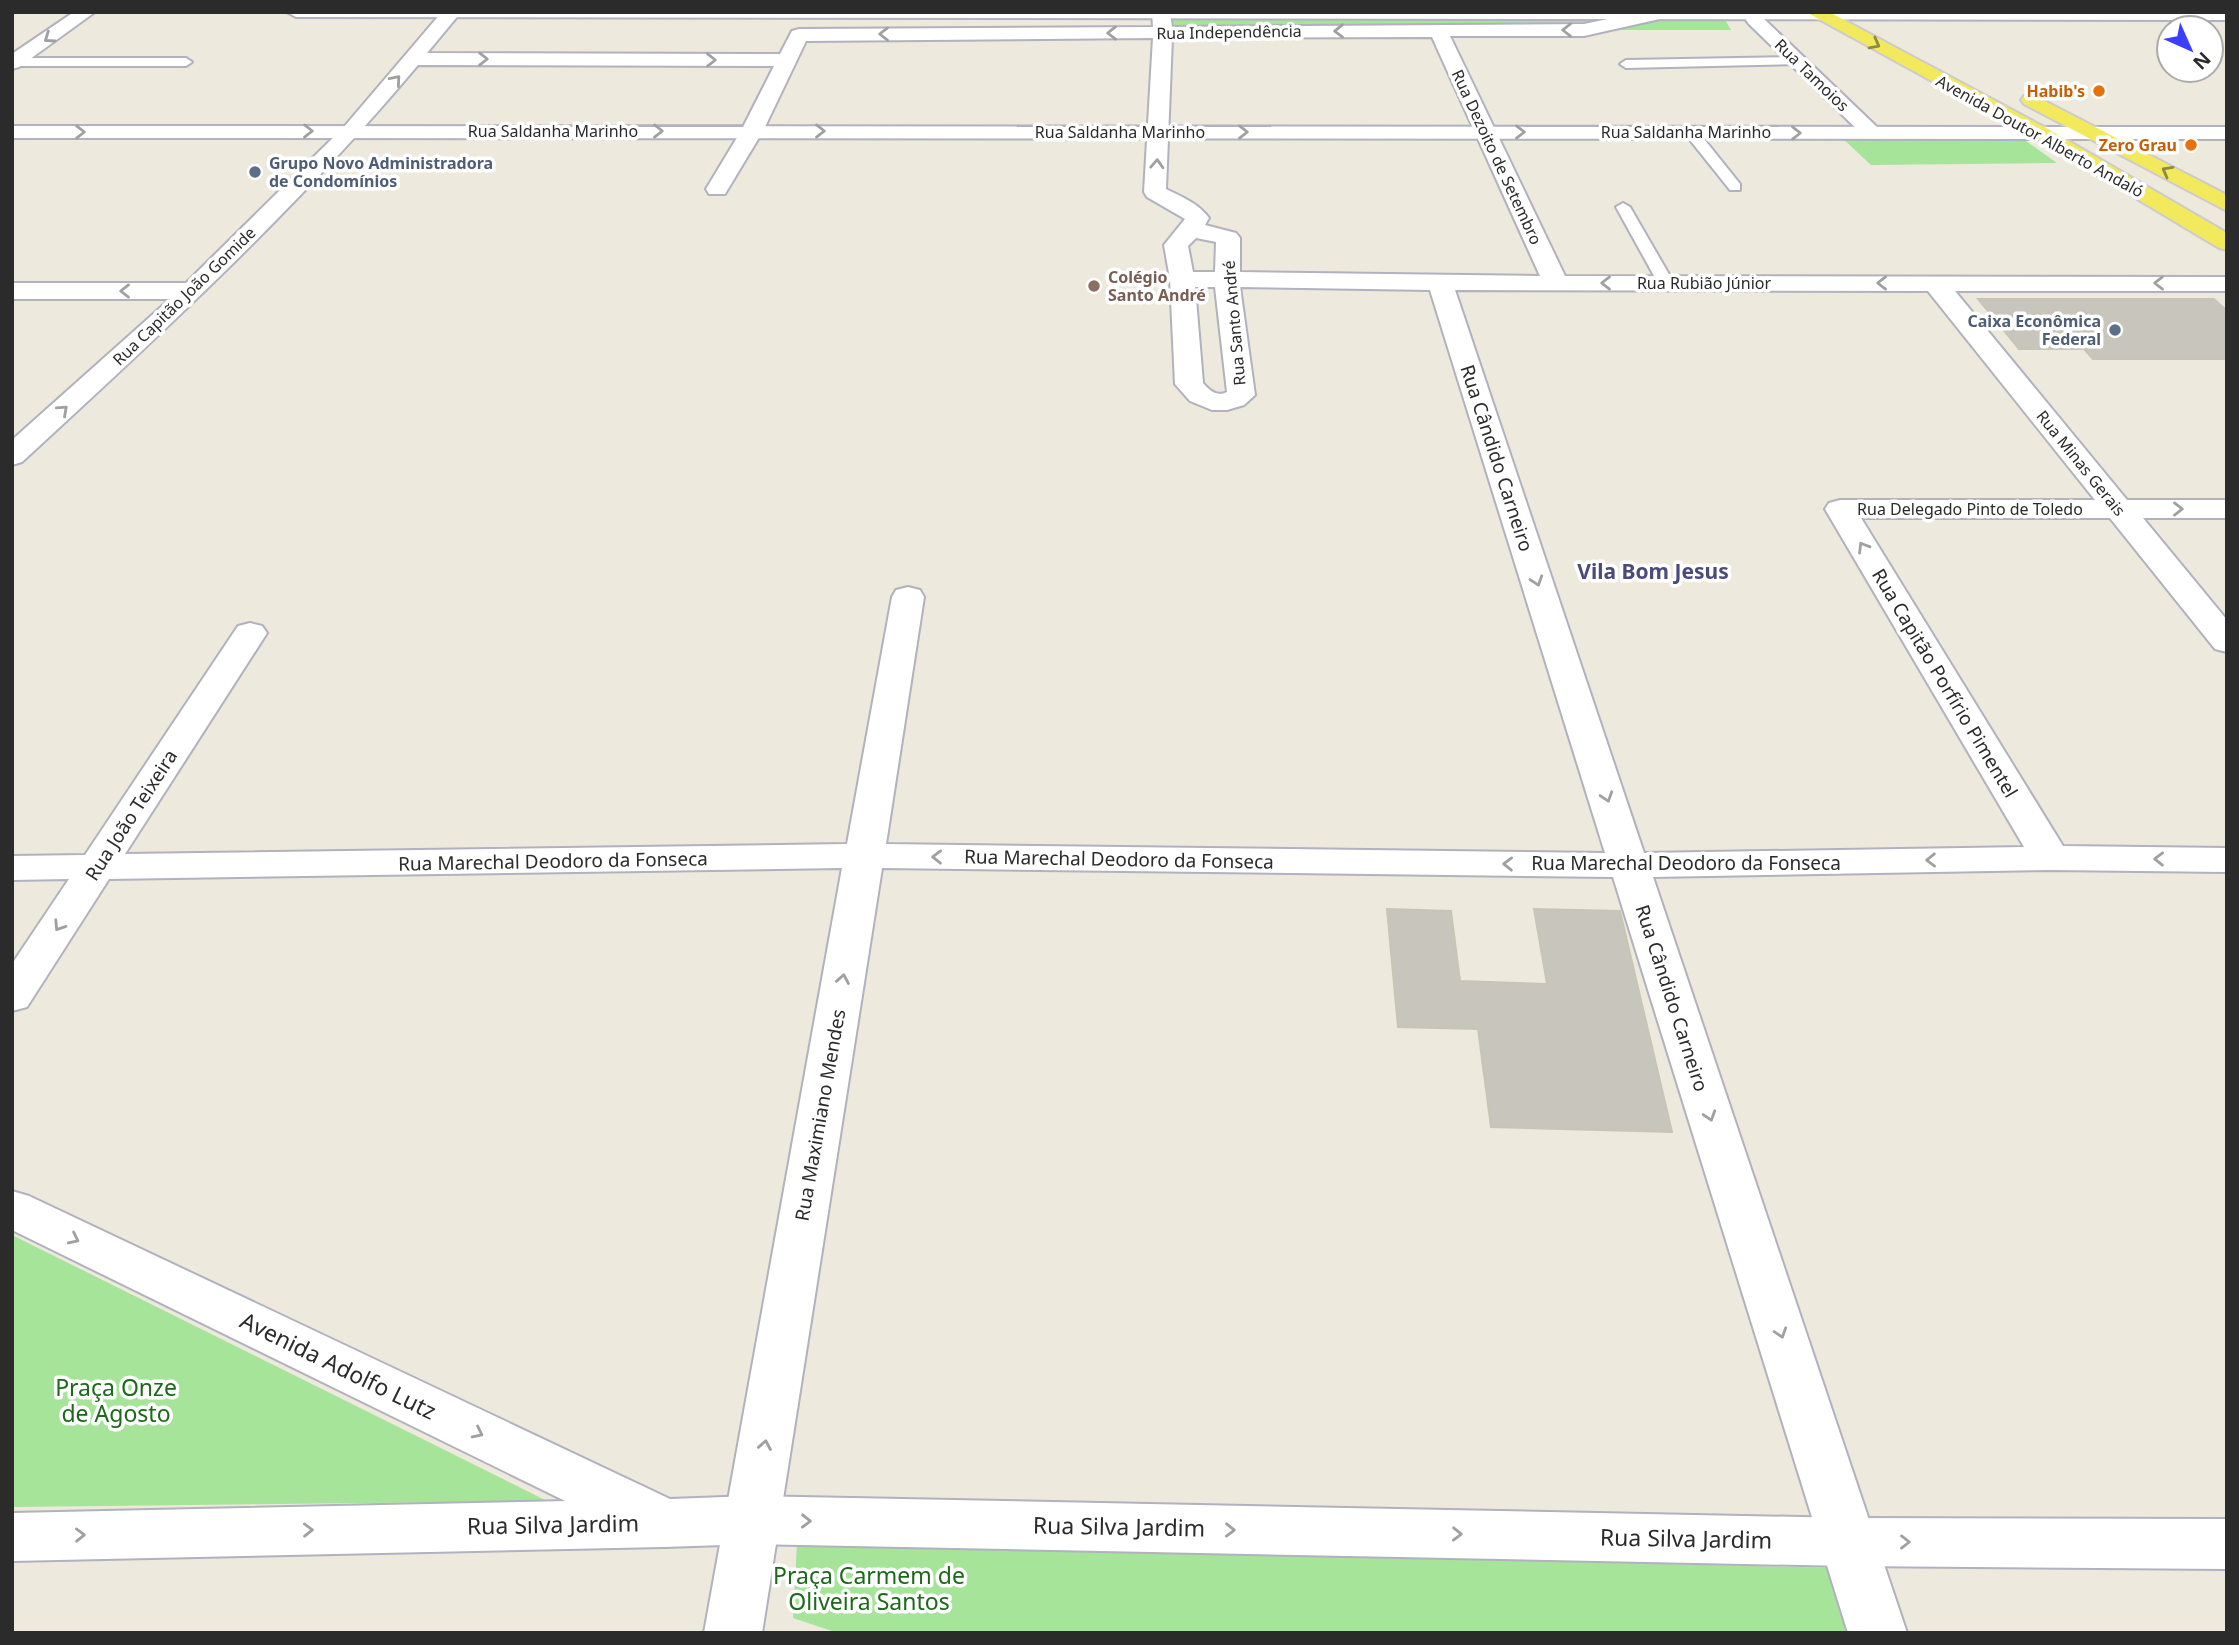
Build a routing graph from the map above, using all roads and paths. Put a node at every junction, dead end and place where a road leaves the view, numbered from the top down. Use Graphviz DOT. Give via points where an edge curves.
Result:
graph roads {
  1 [pos="86,12"];
  2 [pos="296,12"];
  3 [pos="452,12"];
  4 [pos="614,13"];
  5 [pos="694,13"];
  6 [pos="811,13"];
  7 [pos="942,13"];
  8 [pos="1505,13"];
  9 [pos="1817,13"];
  10 [pos="1862,14"];
  11 [pos="2030,14"];
  12 [pos="1658,15"];
  13 [pos="1756,15"];
  14 [pos="2227,15"];
  15 [pos="1162,20"];
  16 [pos="1438,30"];
  17 [pos="1902,34"];
  18 [pos="799,35"];
  19 [pos="415,58"];
  20 [pos="786,61"];
  21 [pos="1797,61"];
  22 [pos="186,62"];
  23 [pos="14,63"];
  24 [pos="1626,64"];
  25 [pos="2012,90"];
  26 [pos="351,131"];
  27 [pos="752,131"];
  28 [pos="12,132"];
  29 [pos="1159,132"];
  30 [pos="1486,132"];
  31 [pos="1691,132"];
  32 [pos="1872,133"];
  33 [pos="2041,133"];
  34 [pos="2097,133"];
  35 [pos="2227,133"];
  36 [pos="1735,187"];
  37 [pos="717,189"];
  38 [pos="2227,204"];
  39 [pos="1623,207"];
  40 [pos="1190,231"];
  41 [pos="2227,243"];
  42 [pos="1440,283"];
  43 [pos="1556,283"];
  44 [pos="1666,283"];
  45 [pos="1935,283"];
  46 [pos="2227,284"];
  47 [pos="12,290"];
  48 [pos="193,291"];
  49 [pos="1183,292"];
  50 [pos="1229,292"];
  51 [pos="1186,341"];
  52 [pos="1235,343"];
  53 [pos="12,456"];
  54 [pos="1840,509"];
  55 [pos="2119,509"];
  56 [pos="2227,509"];
  57 [pos="908,597"];
  58 [pos="250,634"];
  59 [pos="2227,642"];
  60 [pos="864,856"];
  61 [pos="2050,858"];
  62 [pos="2227,860"];
  63 [pos="1629,865"];
  64 [pos="12,868"];
  65 [pos="96,869"];
  66 [pos="12,997"];
  67 [pos="12,1209"];
  68 [pos="752,1520"];
  69 [pos="665,1523"];
  70 [pos="12,1537"];
  71 [pos="1849,1542"];
  72 [pos="2227,1544"];
  73 [pos="733,1633"];
  74 [pos="1878,1633"];
  1 -- 23 [label="street, one-way"];
  2 -- 3 [label="street, Rua Independência"];
  3 -- 4 [label="street, Rua Independência"];
  3 -- 19 [label="street, Rua Capitão João Gomide"];
  4 -- 5 [label="street, Rua Independência"];
  5 -- 6 [label="street, Rua Independência"];
  6 -- 7 [label="street, Rua Independência"];
  6 -- 18 [label="street"];
  7 -- 15 [label="street, Rua Independência"];
  8 -- 12 [label="street, Rua Independência"];
  8 -- 15 [label="street, Rua Independência"];
  9 -- 10 [label="street, Rua Independência"];
  9 -- 13 [label="street, Rua Independência"];
  9 -- 33 [label="main road, Avenida Doutor Alberto Andaló, one-way"];
  10 -- 11 [label="street, Rua Independência"];
  10 -- 17 [label="main road"];
  11 -- 14 [label="street, Rua Independência"];
  12 -- 13 [label="street, Rua Independência"];
  12 -- 16 [label="street, Rua Independência, one-way" via="1584,30"];
  13 -- 21 [label="street, Rua Tamoios" via="1755,20"];
  16 -- 15 [label="street, Rua Independência, one-way"];
  15 -- 18 [label="street, Rua Independência, one-way"];
  15 -- 29 [label="street"];
  16 -- 30 [label="street, Rua Dezoito de Setembro"];
  18 -- 20 [label="street"];
  19 -- 20 [label="street, one-way"];
  26 -- 19 [label="street, Rua Capitão João Gomide, one-way"];
  20 -- 27 [label="street"];
  21 -- 24 [label="lane"];
  21 -- 32 [label="street, Rua Tamoios"];
  22 -- 23 [label="lane"];
  25 -- 34 [label="main road, Avenida Doutor Alberto Andaló"];
  26 -- 27 [label="street, Rua Saldanha Marinho, one-way"];
  28 -- 26 [label="street, Rua Saldanha Marinho, one-way"];
  26 -- 48 [label="street, Rua Capitão João Gomide"];
  27 -- 29 [label="street, Rua Saldanha Marinho, one-way"];
  27 -- 37 [label="street"];
  29 -- 30 [label="street, Rua Saldanha Marinho, one-way"];
  40 -- 29 [label="street, one-way" via="1197,218 1155,192"];
  30 -- 31 [label="street, Rua Saldanha Marinho, one-way"];
  30 -- 43 [label="street, Rua Dezoito de Setembro"];
  31 -- 32 [label="street, Rua Saldanha Marinho, one-way"];
  31 -- 36 [label="lane"];
  32 -- 33 [label="street, Rua Saldanha Marinho"];
  33 -- 34 [label="street, Rua Saldanha Marinho"];
  33 -- 41 [label="main road, Avenida Doutor Alberto Andaló"];
  34 -- 35 [label="street, Rua Saldanha Marinho"];
  38 -- 34 [label="main road, Avenida Doutor Alberto Andaló, one-way"];
  39 -- 44 [label="lane"];
  40 -- 49 [label="street, Rua Santo André" via="1176,245"];
  40 -- 50 [label="street, Rua Santo André" via="1228,238"];
  42 -- 43 [label="street, Rua Rubião Júnior"];
  42 -- 50 [label="street, Rua Rubião Júnior"];
  42 -- 63 [label="street, Rua Cândido Carneiro, one-way"];
  44 -- 43 [label="street, Rua Rubião Júnior, one-way"];
  45 -- 44 [label="street, Rua Rubião Júnior, one-way"];
  46 -- 45 [label="street, Rua Rubião Júnior, one-way"];
  45 -- 55 [label="street, Rua Minas Gerais"];
  48 -- 47 [label="street, one-way"];
  53 -- 48 [label="street, Rua Capitão João Gomide, one-way"];
  49 -- 50 [label="street, Rua Rubião Júnior"];
  49 -- 51 [label="street, Rua Santo André"];
  50 -- 52 [label="street, Rua Santo André"];
  51 -- 52 [label="street"];
  51 -- 52 [label="street, Rua Santo André" via="1189,384 1208,402 1233,401 1241,395"];
  54 -- 55 [label="street, Rua Delegado Pinto de Toledo"];
  61 -- 54 [label="street, Rua Capitão Porfírio Pimentel, one-way"];
  55 -- 56 [label="street, Rua Delegado Pinto de Toledo, one-way"];
  55 -- 59 [label="street, Rua Minas Gerais"];
  57 -- 60 [label="street, Rua Maximiano Mendes"];
  58 -- 65 [label="street, Rua João Teixeira"];
  63 -- 60 [label="street, Rua Marechal Deodoro da Fonseca, one-way"];
  60 -- 65 [label="street, Rua Marechal Deodoro da Fonseca"];
  68 -- 60 [label="street, Rua Maximiano Mendes, one-way"];
  62 -- 61 [label="street, Rua Marechal Deodoro da Fonseca, one-way"];
  61 -- 63 [label="street, Rua Marechal Deodoro da Fonseca, one-way"];
  63 -- 71 [label="street, Rua Cândido Carneiro, one-way"];
  64 -- 65 [label="street, Rua Marechal Deodoro da Fonseca"];
  65 -- 66 [label="street, Rua João Teixeira, one-way"];
  67 -- 69 [label="street, Avenida Adolfo Lutz, one-way"];
  68 -- 69 [label="street, Rua Silva Jardim"];
  68 -- 71 [label="street, Rua Silva Jardim, one-way"];
  68 -- 73 [label="street, Rua Maximiano Mendes"];
  70 -- 69 [label="street, Rua Silva Jardim, one-way"];
  71 -- 72 [label="street, Rua Silva Jardim, one-way"];
  71 -- 74 [label="street, Rua Cândido Carneiro"];
}
